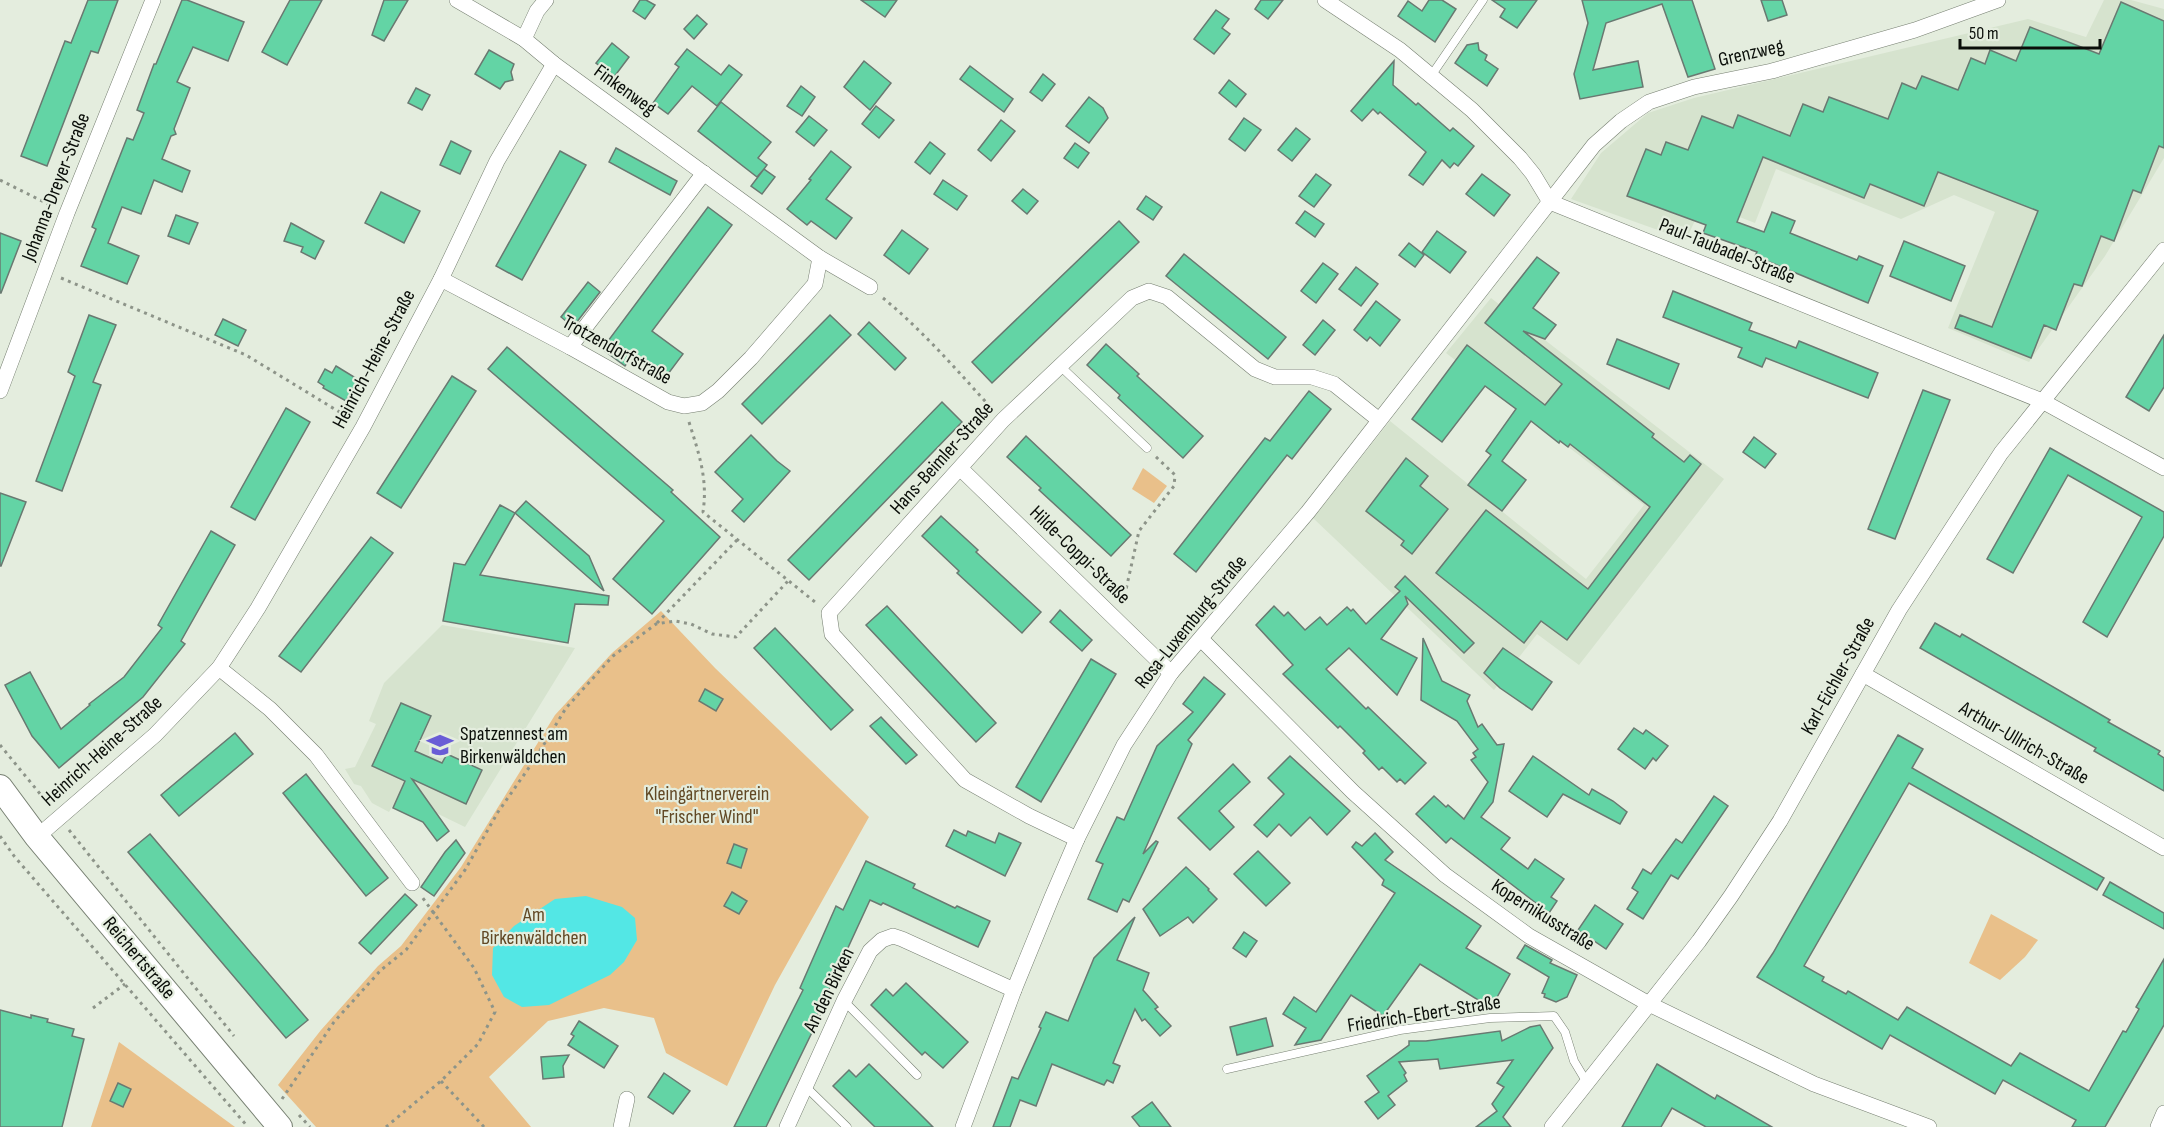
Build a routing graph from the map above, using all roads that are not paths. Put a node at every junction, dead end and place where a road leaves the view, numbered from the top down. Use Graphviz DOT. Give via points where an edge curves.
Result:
graph roads {
  1 [pos="153,0"];
  2 [pos="458,0"];
  3 [pos="546,0"];
  4 [pos="1325,0"];
  5 [pos="1483,0"];
  6 [pos="1998,0"];
  7 [pos="524,39"];
  8 [pos="554,64"];
  9 [pos="1431,76"];
  10 [pos="704,173"];
  11 [pos="1550,202"];
  12 [pos="2164,249"];
  13 [pos="820,258"];
  14 [pos="441,279"];
  15 [pos="870,287"];
  16 [pos="570,347"];
  17 [pos="1060,366"];
  18 [pos="0,391"];
  19 [pos="2042,400"];
  20 [pos="1379,420"];
  21 [pos="1147,448"];
  22 [pos="2164,468"];
  23 [pos="961,469"];
  24 [pos="1202,639"];
  25 [pos="219,668"];
  26 [pos="1171,673"];
  27 [pos="1863,674"];
  28 [pos="0,787"];
  29 [pos="37,837"];
  30 [pos="1077,839"];
  31 [pos="2164,848"];
  32 [pos="412,883"];
  33 [pos="1014,990"];
  34 [pos="844,1001"];
  35 [pos="1649,1004"];
  36 [pos="1227,1069"];
  37 [pos="917,1075"];
  38 [pos="1586,1081"];
  39 [pos="806,1087"];
  40 [pos="627,1099"];
  41 [pos="282,1112"];
  42 [pos="2164,1113"];
  43 [pos="621,1127"];
  44 [pos="788,1127"];
  45 [pos="847,1127"];
  46 [pos="963,1127"];
  47 [pos="1552,1127"];
  48 [pos="1929,1127"];
  49 [pos="2158,1127"];
  1 -- 18 [label="street, Johanna-Dreyer-Straße"];
  2 -- 7 [label="street, Finkenweg"];
  3 -- 7 [label="street"];
  4 -- 9 [label="street" via="1400,50"];
  5 -- 9 [label="lane"];
  6 -- 11 [label="street, Grenzweg" via="1915,30 1649,102 1594,145"];
  7 -- 8 [label="street, Finkenweg"];
  8 -- 10 [label="street, Finkenweg"];
  8 -- 14 [label="street, Heinrich-Heine-Straße" via="497,161"];
  9 -- 11 [label="street" via="1520,158"];
  10 -- 13 [label="street, Finkenweg"];
  10 -- 16 [label="street"];
  11 -- 19 [label="street, Paul-Taubadel-Straße"];
  11 -- 20 [label="street, Rosa-Luxemburg-Straße"];
  12 -- 19 [label="street, Karl-Eichler-Straße"];
  13 -- 15 [label="street, Finkenweg"];
  13 -- 16 [label="street, Trotzendorfstraße" via="815,284 751,358 702,403 684,406 668,402"];
  14 -- 16 [label="street, Trotzendorfstraße"];
  14 -- 25 [label="street, Heinrich-Heine-Straße" via="363,427 258,609"];
  17 -- 20 [label="street, Hans-Beimler-Straße" via="1131,298 1149,291 1167,297 1255,369 1275,377 1312,378 1334,384"];
  17 -- 21 [label="lane"];
  17 -- 23 [label="street, Hans-Beimler-Straße" via="1003,420"];
  19 -- 22 [label="street, Paul-Taubadel-Straße"];
  19 -- 27 [label="street, Karl-Eichler-Straße" via="2001,453 1899,610"];
  20 -- 24 [label="street, Rosa-Luxemburg-Straße"];
  23 -- 26 [label="street, Hilde-Coppi-Straße"];
  23 -- 30 [label="street, Hans-Beimler-Straße" via="829,613 832,634 965,780"];
  24 -- 26 [label="street, Rosa-Luxemburg-Straße"];
  24 -- 35 [label="street, Kopernikusstraße" via="1353,792 1445,875 1529,936"];
  25 -- 29 [label="street, Heinrich-Heine-Straße" via="155,735"];
  25 -- 32 [label="street" via="270,709 316,755"];
  26 -- 30 [label="street, Rosa-Luxemburg-Straße" via="1124,745"];
  27 -- 31 [label="street, Arthur-Ullrich-Straße"];
  27 -- 35 [label="street, Karl-Eichler-Straße" via="1780,820 1731,896"];
  28 -- 29 [label="main road, Reichertstraße"];
  29 -- 41 [label="main road, Reichertstraße"];
  30 -- 33 [label="street, Rosa-Luxemburg-Straße"];
  33 -- 34 [label="street, An den Birken" via="892,936 870,951"];
  33 -- 46 [label="street, Rosa-Luxemburg-Straße"];
  34 -- 37 [label="lane"];
  34 -- 39 [label="street, An den Birken"];
  35 -- 38 [label="street, Karl-Eichler-Straße"];
  35 -- 48 [label="street, Kopernikusstraße" via="1814,1083"];
  36 -- 38 [label="lane, Friedrich-Ebert-Straße" via="1400,1030 1490,1018 1554,1016"];
  38 -- 47 [label="street, Karl-Eichler-Straße"];
  39 -- 44 [label="street, An den Birken"];
  39 -- 45 [label="lane"];
  40 -- 43 [label="street"];
  42 -- 49 [label="street"];
}
